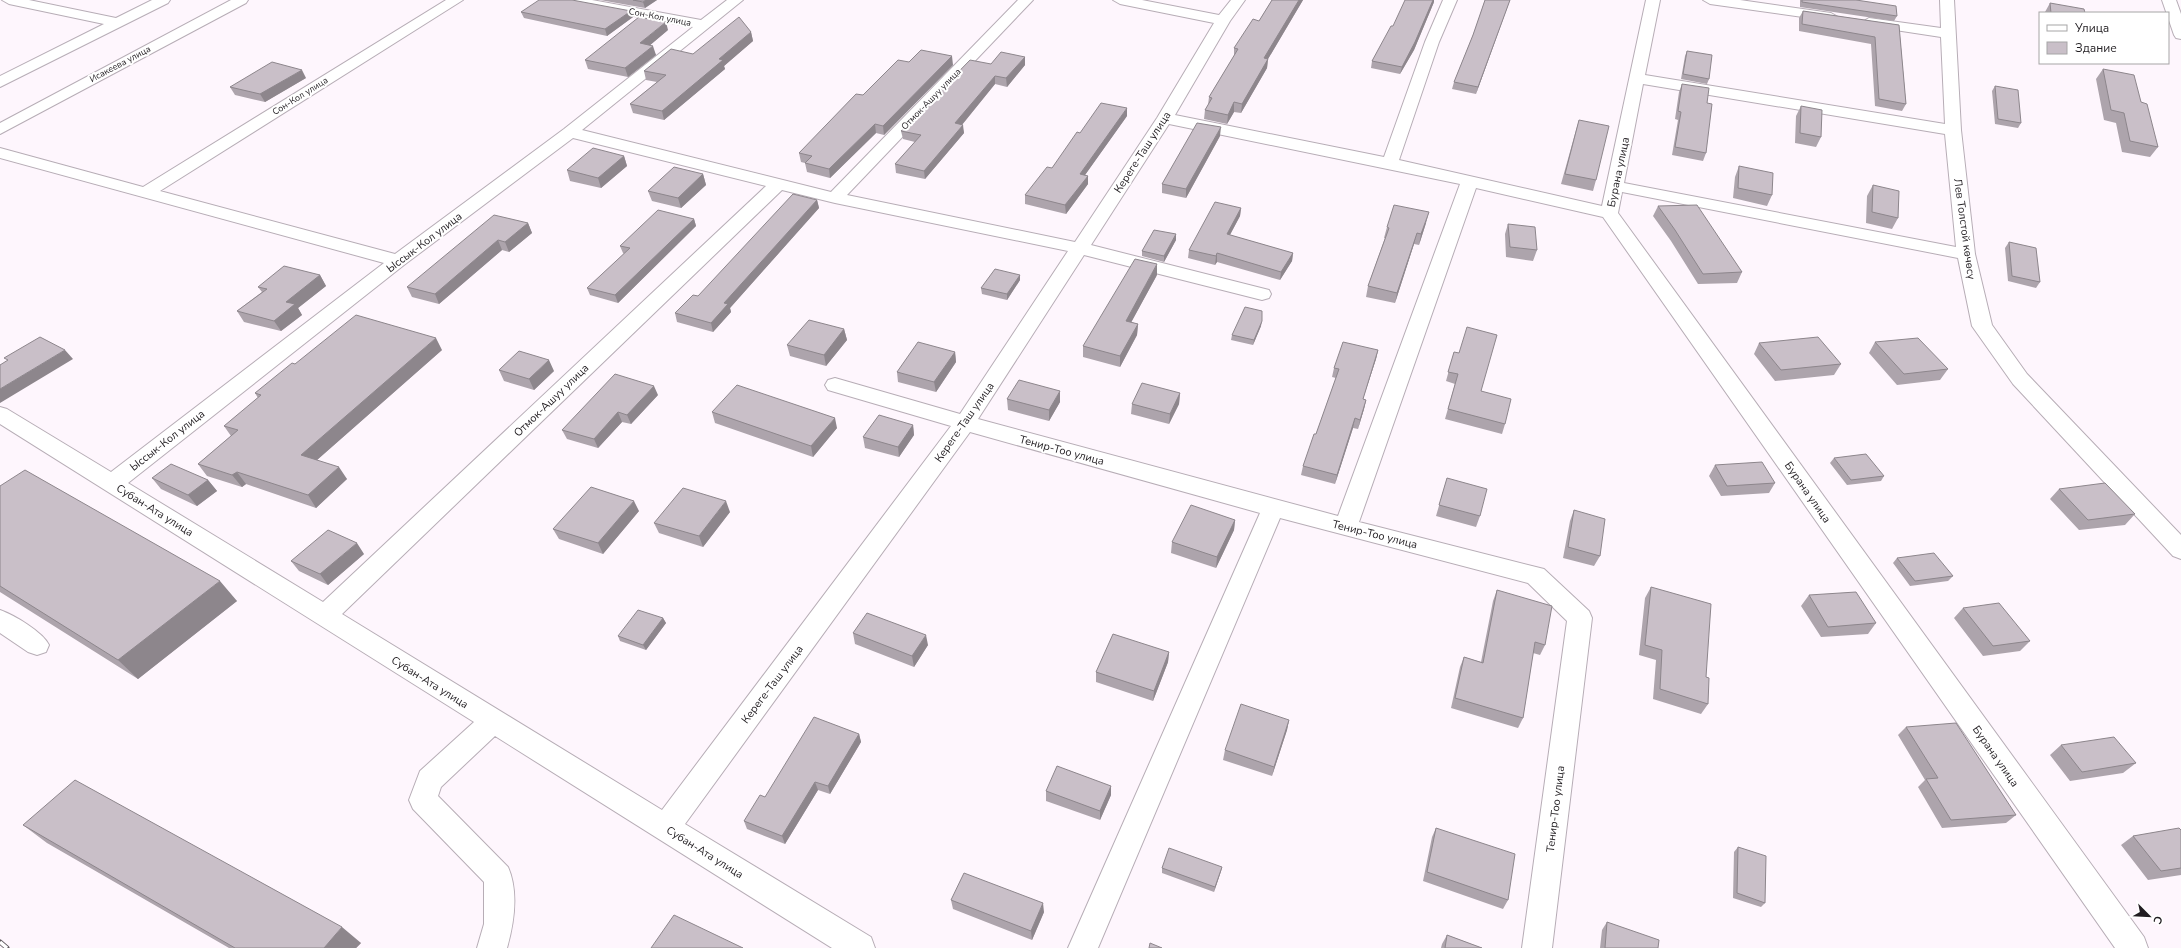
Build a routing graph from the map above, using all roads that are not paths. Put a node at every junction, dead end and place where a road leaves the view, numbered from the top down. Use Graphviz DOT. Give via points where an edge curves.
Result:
graph roads {
  1 [pos="9,0"];
  2 [pos="163,0"];
  3 [pos="241,0"];
  4 [pos="456,0"];
  5 [pos="570,0"];
  6 [pos="736,0"];
  7 [pos="1026,0"];
  8 [pos="1120,0"];
  9 [pos="1238,0"];
  10 [pos="1450,0"];
  11 [pos="1653,0"];
  12 [pos="1710,0"];
  13 [pos="1947,0"];
  14 [pos="2169,0"];
  15 [pos="1841,18"];
  16 [pos="1223,20"];
  17 [pos="1856,21"];
  18 [pos="118,23"];
  19 [pos="703,25"];
  20 [pos="1949,34"];
  21 [pos="2181,35"];
  22 [pos="1637,78"];
  23 [pos="0,82"];
  24 [pos="1165,118"];
  25 [pos="0,129"];
  26 [pos="1952,130"];
  27 [pos="570,132"];
  28 [pos="0,153"];
  29 [pos="1390,163"];
  30 [pos="1470,181"];
  31 [pos="779,184"];
  32 [pos="1615,186"];
  33 [pos="145,193"];
  34 [pos="835,198"];
  35 [pos="1609,213"];
  36 [pos="1079,248"];
  37 [pos="1966,254"];
  38 [pos="398,262"];
  39 [pos="1262,294"];
  40 [pos="835,385"];
  41 [pos="0,414"];
  42 [pos="965,423"];
  43 [pos="112,483"];
  44 [pos="1273,508"];
  45 [pos="1346,527"];
  46 [pos="2181,550"];
  47 [pos="324,616"];
  48 [pos="0,620"];
  49 [pos="38,645"];
  50 [pos="493,721"];
  51 [pos="665,828"];
  52 [pos="492,948"];
  53 [pos="860,948"];
  54 [pos="1083,948"];
  55 [pos="1537,948"];
  56 [pos="2133,948"];
  1 -- 18 [label="street"];
  2 -- 18 [label="street"];
  3 -- 25 [label="street, Исакеева улица"];
  4 -- 33 [label="street, Сон-Кол улица"];
  5 -- 19 [label="street, Сон-Кол улица"];
  6 -- 19 [label="street, Ыссык-Кол улица"];
  7 -- 34 [label="street, Отмок-Ашуу улица"];
  8 -- 16 [label="street"];
  9 -- 16 [label="street, Кереге-Таш улица"];
  10 -- 29 [label="street" via="1432,42"];
  11 -- 22 [label="street, Бурана улица"];
  12 -- 15 [label="street"];
  13 -- 20 [label="street, Лев Толстой көчөсү"];
  14 -- 21 [label="street"];
  16 -- 24 [label="street, Кереге-Таш улица"];
  17 -- 20 [label="street"];
  18 -- 23 [label="street"];
  19 -- 27 [label="street, Ыссык-Кол улица"];
  20 -- 26 [label="street, Лев Толстой көчөсү"];
  22 -- 26 [label="street"];
  22 -- 32 [label="street, Бурана улица"];
  24 -- 29 [label="street"];
  24 -- 36 [label="street, Кереге-Таш улица"];
  26 -- 37 [label="street, Лев Толстой көчөсү"];
  27 -- 31 [label="street"];
  27 -- 38 [label="street, Ыссык-Кол улица"];
  28 -- 33 [label="street"];
  29 -- 30 [label="street"];
  30 -- 35 [label="street"];
  30 -- 45 [label="street"];
  31 -- 34 [label="street"];
  31 -- 47 [label="street, Отмок-Ашуу улица"];
  32 -- 35 [label="street, Бурана улица"];
  32 -- 37 [label="street"];
  33 -- 38 [label="street"];
  34 -- 36 [label="street"];
  35 -- 56 [label="street, Бурана улица"];
  36 -- 39 [label="street"];
  36 -- 42 [label="street, Кереге-Таш улица"];
  37 -- 46 [label="street, Лев Толстой көчөсү" via="1982,326 2020,379"];
  38 -- 43 [label="street, Ыссык-Кол улица"];
  40 -- 42 [label="street, Тенир-Тоо улица"];
  41 -- 43 [label="street, Субан-Ата улица"];
  42 -- 44 [label="street, Тенир-Тоо улица"];
  42 -- 51 [label="street, Кереге-Таш улица"];
  43 -- 47 [label="street, Субан-Ата улица"];
  44 -- 45 [label="street, Тенир-Тоо улица"];
  44 -- 54 [label="street"];
  45 -- 55 [label="street, Тенир-Тоо улица" via="1536,576 1580,618"];
  47 -- 50 [label="street, Субан-Ата улица"];
  48 -- 49 [label="street"];
  50 -- 51 [label="street, Субан-Ата улица"];
  50 -- 52 [label="street" via="430,780 423,800 498,876 499,924"];
  51 -- 53 [label="street, Субан-Ата улица"];
}
